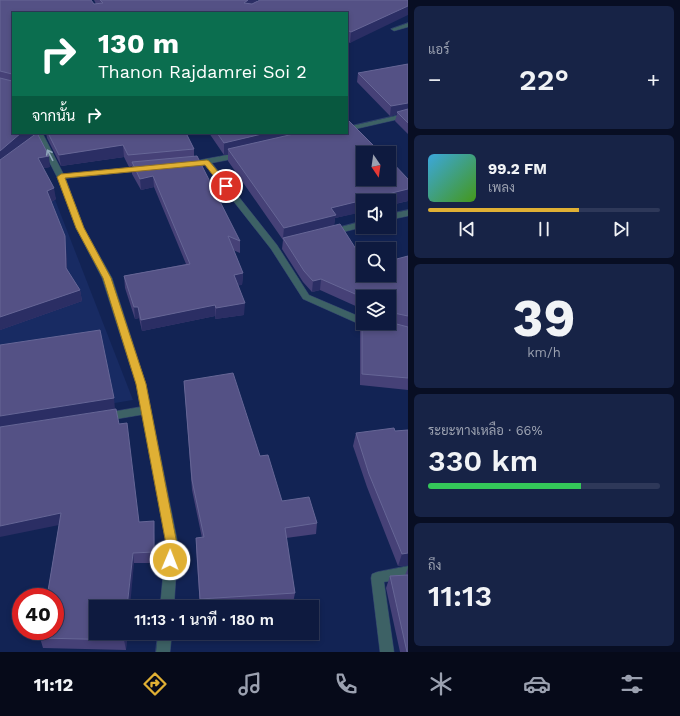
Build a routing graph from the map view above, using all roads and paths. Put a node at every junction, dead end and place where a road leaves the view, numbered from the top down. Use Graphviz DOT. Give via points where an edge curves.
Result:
graph roads {
  1 [pos="408,25"];
  2 [pos="394,29"];
  3 [pos="408,115"];
  4 [pos="348,129"];
  5 [pos="40,137"];
  6 [pos="248,153"];
  7 [pos="207,162"];
  8 [pos="176,165"];
  9 [pos="153,168"];
  10 [pos="61,177"];
  11 [pos="408,213"];
  12 [pos="396,216"];
  13 [pos="356,226"];
  14 [pos="326,234"];
  15 [pos="356,320"];
  16 [pos="146,410"];
  17 [pos="92,418"];
  18 [pos="408,572"];
  19 [pos="168,600"];
  20 [pos="164,640"];
  21 [pos="163,652"];
  22 [pos="387,652"];
  1 -- 2 [label="street"];
  3 -- 4 [label="street"];
  10 -- 5 [label="street, one-way"];
  6 -- 7 [label="street"];
  7 -- 8 [label="street"];
  7 -- 15 [label="street" via="277,246 306,297"];
  9 -- 10 [label="street"];
  10 -- 16 [label="street" via="80,228 107,278 141,384"];
  11 -- 12 [label="street"];
  13 -- 14 [label="street"];
  16 -- 17 [label="street"];
  16 -- 19 [label="street" via="172,544"];
  18 -- 22 [label="street" via="377,578"];
  20 -- 21 [label="street"];
}
